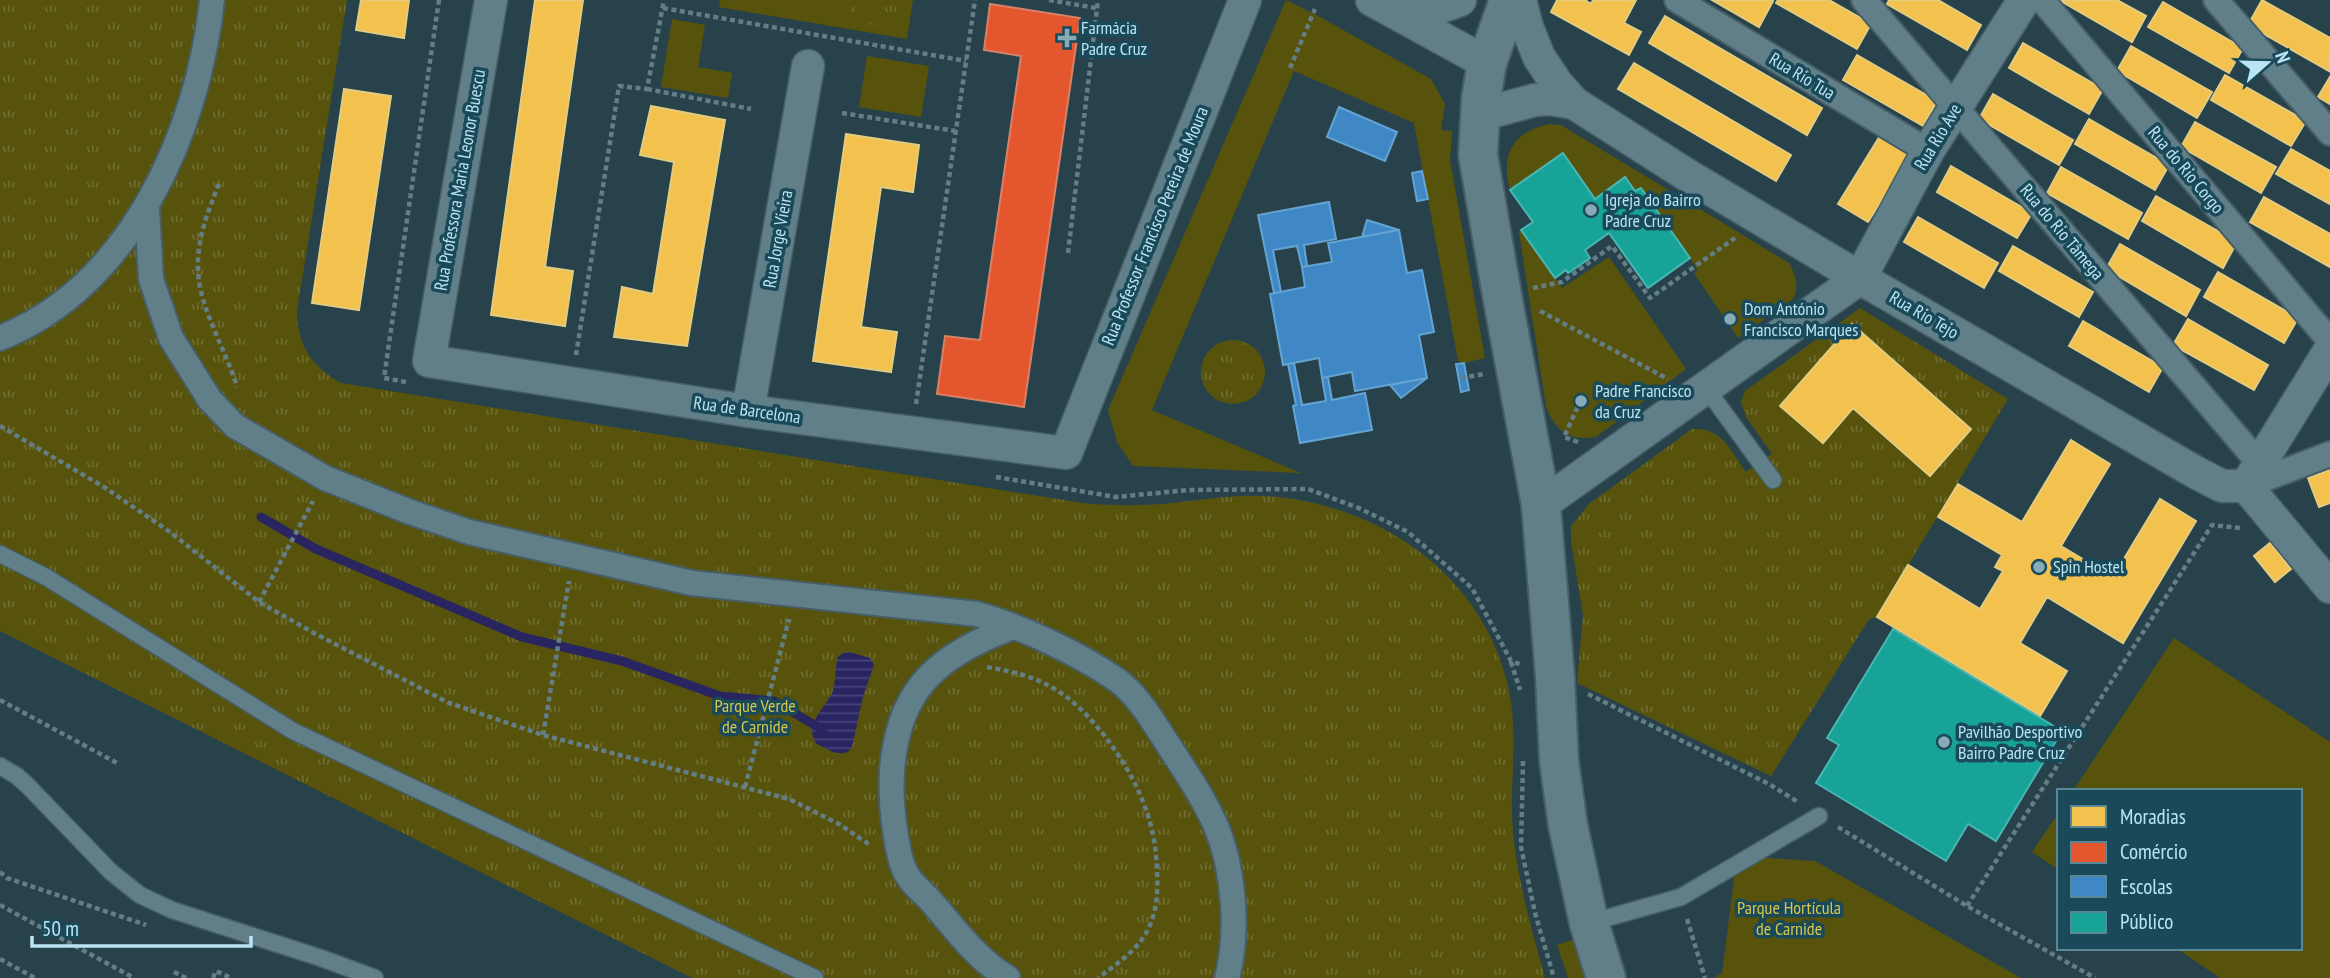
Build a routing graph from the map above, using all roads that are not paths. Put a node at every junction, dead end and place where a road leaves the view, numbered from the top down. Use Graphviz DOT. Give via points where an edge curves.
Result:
graph roads {
  1 [pos="212,0"];
  2 [pos="491,0"];
  3 [pos="1245,0"];
  4 [pos="1372,0"];
  5 [pos="1460,0"];
  6 [pos="1509,0"];
  7 [pos="1520,0"];
  8 [pos="1677,0"];
  9 [pos="1864,0"];
  10 [pos="2024,0"];
  11 [pos="2042,0"];
  12 [pos="2216,0"];
  13 [pos="1402,15"];
  14 [pos="1487,63"];
  15 [pos="808,66"];
  16 [pos="1574,103"];
  17 [pos="1956,107"];
  18 [pos="1480,115"];
  19 [pos="2330,133"];
  20 [pos="1928,151"];
  21 [pos="147,207"];
  22 [pos="1860,278"];
  23 [pos="0,338"];
  24 [pos="2330,341"];
  25 [pos="2330,350"];
  26 [pos="429,361"];
  27 [pos="1702,391"];
  28 [pos="748,411"];
  29 [pos="1066,453"];
  30 [pos="2330,454"];
  31 [pos="2253,475"];
  32 [pos="1773,480"];
  33 [pos="1541,505"];
  34 [pos="0,554"];
  35 [pos="2330,587"];
  36 [pos="1013,627"];
  37 [pos="0,766"];
  38 [pos="1819,816"];
  39 [pos="1589,923"];
  40 [pos="969,945"];
  41 [pos="375,978"];
  42 [pos="815,978"];
  43 [pos="983,978"];
  44 [pos="1008,978"];
  45 [pos="1227,978"];
  46 [pos="1606,978"];
  1 -- 21 [label="street" via="198,81"];
  2 -- 26 [label="street, Rua Professora Maria Leonor Buescu"];
  3 -- 29 [label="street, Rua Professor Francisco Pereira de Moura"];
  4 -- 13 [label="street"];
  5 -- 13 [label="street"];
  6 -- 14 [label="street"];
  7 -- 16 [label="street, Rua Rio Tejo" via="1539,57"];
  8 -- 20 [label="street, Rua Rio Tua"];
  9 -- 17 [label="street, Rua do Rio Tâmega"];
  10 -- 17 [label="street, Rua Rio Ave"];
  11 -- 24 [label="street, Rua do Rio Corgo"];
  12 -- 19 [label="street"];
  13 -- 14 [label="street"];
  14 -- 18 [label="street"];
  15 -- 28 [label="street, Rua Jorge Vieira"];
  16 -- 18 [label="street" via="1535,100"];
  16 -- 22 [label="street, Rua Rio Tejo"];
  17 -- 20 [label="street, Rua Rio Ave"];
  17 -- 31 [label="street, Rua do Rio Tâmega"];
  18 -- 33 [label="street" via="1478,155"];
  20 -- 22 [label="street, Rua Rio Ave"];
  21 -- 23 [label="street" via="109,260 68,298 26,327"];
  21 -- 36 [label="street" via="151,279 171,338 210,400 235,426 325,478 469,532 692,583 963,612"];
  22 -- 27 [label="street"];
  22 -- 31 [label="street, Rua Rio Tejo" via="2222,486"];
  25 -- 31 [label="street"];
  26 -- 28 [label="street, Rua de Barcelona"];
  27 -- 32 [label="lane"];
  27 -- 33 [label="street"];
  28 -- 29 [label="street, Rua de Barcelona"];
  30 -- 31 [label="street"];
  31 -- 35 [label="street" via="2266,510"];
  33 -- 39 [label="street" via="1559,761"];
  34 -- 42 [label="lane" via="46,577 293,731"];
  36 -- 40 [label="street" via="977,642 923,683 905,715 891,768 892,813 905,873"];
  36 -- 45 [label="street" via="1119,681 1150,716 1185,771 1216,827 1233,887 1233,957"];
  37 -- 41 [label="lane" via="28,786 111,872 140,895"];
  38 -- 39 [label="lane" via="1681,897"];
  39 -- 46 [label="street"];
  40 -- 43 [label="street"];
  40 -- 44 [label="street"];
}
